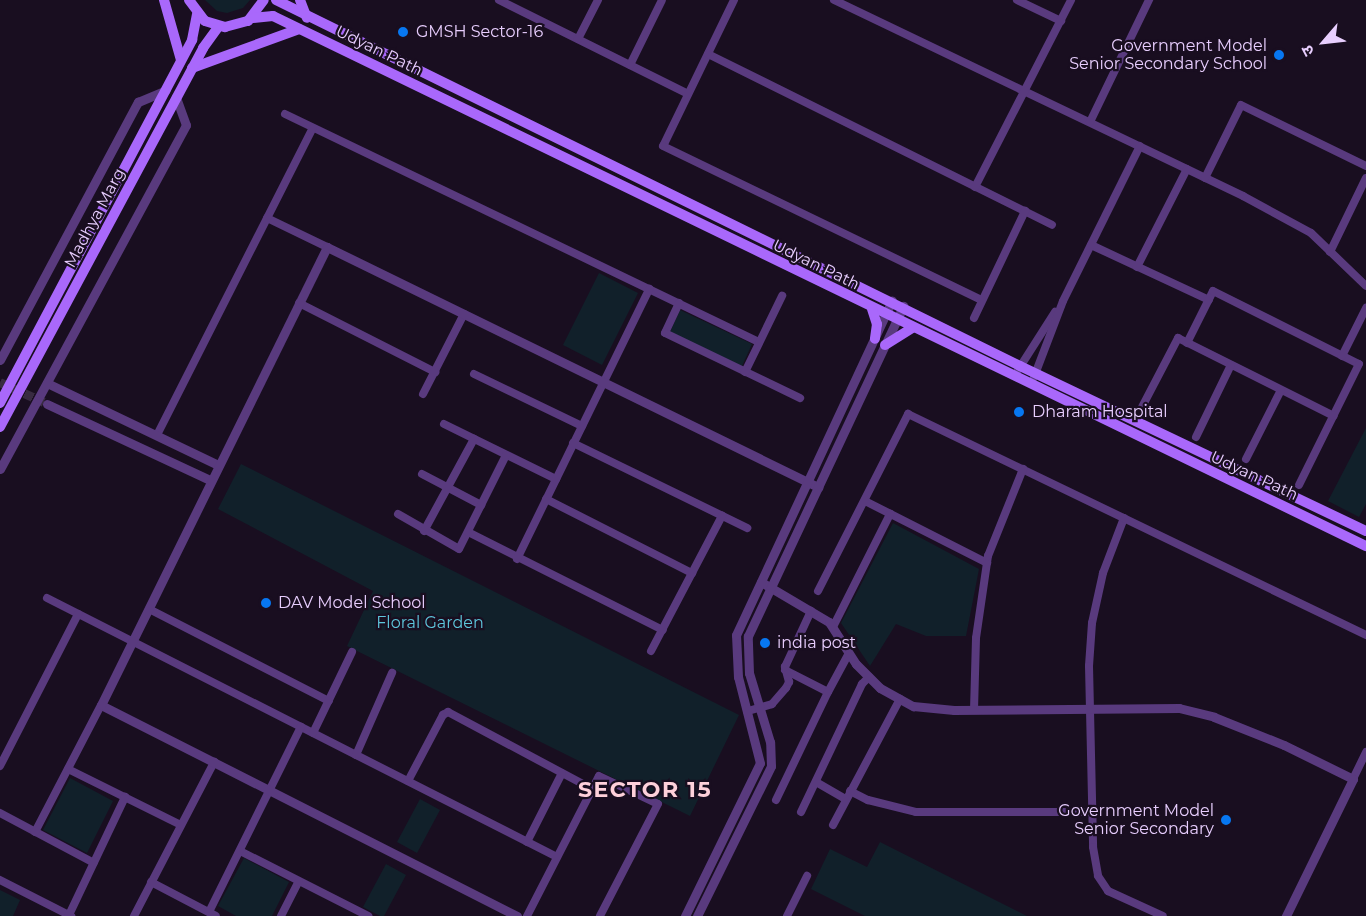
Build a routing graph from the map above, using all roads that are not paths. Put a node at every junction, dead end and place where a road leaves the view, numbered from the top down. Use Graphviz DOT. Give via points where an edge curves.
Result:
graph roads {
  1 [pos="164,0"];
  2 [pos="189,0"];
  3 [pos="264,0"];
  4 [pos="276,0"];
  5 [pos="300,0"];
  6 [pos="499,0"];
  7 [pos="598,0"];
  8 [pos="662,0"];
  9 [pos="734,0"];
  10 [pos="834,0"];
  11 [pos="1017,0"];
  12 [pos="1071,0"];
  13 [pos="1149,0"];
  14 [pos="197,14"];
  15 [pos="253,18"];
  16 [pos="307,18"];
  17 [pos="1061,21"];
  18 [pos="219,26"];
  19 [pos="299,29"];
  20 [pos="578,39"];
  21 [pos="708,54"];
  22 [pos="181,60"];
  23 [pos="630,65"];
  24 [pos="192,68"];
  25 [pos="166,90"];
  26 [pos="1025,91"];
  27 [pos="688,94"];
  28 [pos="177,97"];
  29 [pos="285,114"];
  30 [pos="1090,122"];
  31 [pos="313,128"];
  32 [pos="1140,146"];
  33 [pos="1366,166"];
  34 [pos="1187,169"];
  35 [pos="1205,178"];
  36 [pos="1366,178"];
  37 [pos="975,187"];
  38 [pos="1024,212"];
  39 [pos="267,218"];
  40 [pos="1052,225"];
  41 [pos="1091,245"];
  42 [pos="327,247"];
  43 [pos="1330,252"];
  44 [pos="1137,267"];
  45 [pos="1366,286"];
  46 [pos="649,289"];
  47 [pos="782,296"];
  48 [pos="982,300"];
  49 [pos="1209,300"];
  50 [pos="892,301"];
  51 [pos="1063,301"];
  52 [pos="299,303"];
  53 [pos="679,303"];
  54 [pos="903,306"];
  55 [pos="1366,308"];
  56 [pos="872,309"];
  57 [pos="464,314"];
  58 [pos="891,318"];
  59 [pos="974,318"];
  60 [pos="912,328"];
  61 [pos="759,342"];
  62 [pos="880,342"];
  63 [pos="1187,343"];
  64 [pos="1342,356"];
  65 [pos="0,360"];
  66 [pos="1231,365"];
  67 [pos="1020,366"];
  68 [pos="435,372"];
  69 [pos="745,372"];
  70 [pos="474,374"];
  71 [pos="1036,374"];
  72 [pos="1014,378"];
  73 [pos="603,382"];
  74 [pos="47,383"];
  75 [pos="1029,386"];
  76 [pos="1281,390"];
  77 [pos="423,394"];
  78 [pos="800,398"];
  79 [pos="0,403"];
  80 [pos="47,404"];
  81 [pos="1142,407"];
  82 [pos="1334,416"];
  83 [pos="444,424"];
  84 [pos="582,426"];
  85 [pos="0,427"];
  86 [pos="157,435"];
  87 [pos="1196,437"];
  88 [pos="474,439"];
  89 [pos="573,443"];
  90 [pos="506,454"];
  91 [pos="1246,459"];
  92 [pos="218,465"];
  93 [pos="0,469"];
  94 [pos="1023,469"];
  95 [pos="422,474"];
  96 [pos="556,479"];
  97 [pos="210,480"];
  98 [pos="808,482"];
  99 [pos="1299,485"];
  100 [pos="448,487"];
  101 [pos="818,487"];
  102 [pos="546,499"];
  103 [pos="865,501"];
  104 [pos="482,505"];
  105 [pos="398,514"];
  106 [pos="890,514"];
  107 [pos="722,516"];
  108 [pos="1124,518"];
  109 [pos="747,528"];
  110 [pos="424,531"];
  111 [pos="1366,531"];
  112 [pos="468,532"];
  113 [pos="1366,546"];
  114 [pos="516,559"];
  115 [pos="987,563"];
  116 [pos="692,573"];
  117 [pos="761,582"];
  118 [pos="770,588"];
  119 [pos="818,591"];
  120 [pos="47,598"];
  121 [pos="149,609"];
  122 [pos="811,611"];
  123 [pos="78,614"];
  124 [pos="833,627"];
  125 [pos="663,630"];
  126 [pos="1366,635"];
  127 [pos="133,642"];
  128 [pos="651,651"];
  129 [pos="352,652"];
  130 [pos="849,653"];
  131 [pos="785,670"];
  132 [pos="392,673"];
  133 [pos="869,677"];
  134 [pos="828,692"];
  135 [pos="900,699"];
  136 [pos="329,701"];
  137 [pos="101,705"];
  138 [pos="760,708"];
  139 [pos="1091,709"];
  140 [pos="974,710"];
  141 [pos="748,711"];
  142 [pos="301,727"];
  143 [pos="313,733"];
  144 [pos="1366,754"];
  145 [pos="356,755"];
  146 [pos="214,762"];
  147 [pos="0,766"];
  148 [pos="68,769"];
  149 [pos="562,773"];
  150 [pos="1353,779"];
  151 [pos="408,781"];
  152 [pos="816,782"];
  153 [pos="592,789"];
  154 [pos="270,791"];
  155 [pos="848,795"];
  156 [pos="125,797"];
  157 [pos="776,800"];
  158 [pos="801,812"];
  159 [pos="1092,812"];
  160 [pos="0,813"];
  161 [pos="181,825"];
  162 [pos="833,825"];
  163 [pos="35,832"];
  164 [pos="527,842"];
  165 [pos="240,851"];
  166 [pos="557,857"];
  167 [pos="94,863"];
  168 [pos="807,876"];
  169 [pos="0,880"];
  170 [pos="299,881"];
  171 [pos="151,882"];
  172 [pos="350,907"];
  173 [pos="213,914"];
  174 [pos="70,916"];
  175 [pos="134,916"];
  176 [pos="281,916"];
  177 [pos="346,916"];
  178 [pos="368,916"];
  179 [pos="517,916"];
  180 [pos="527,916"];
  181 [pos="600,916"];
  182 [pos="685,916"];
  183 [pos="697,916"];
  184 [pos="787,916"];
  185 [pos="1163,916"];
  186 [pos="1286,916"];
  1 -- 22 [label="main road"];
  2 -- 14 [label="main road"];
  3 -- 15 [label="main road"];
  4 -- 16 [label="main road, Udyan Path"];
  5 -- 16 [label="main road"];
  6 -- 20 [label="street"];
  7 -- 20 [label="street"];
  8 -- 23 [label="street"];
  9 -- 21 [label="street"];
  10 -- 26 [label="street"];
  11 -- 17 [label="street"];
  12 -- 17 [label="street"];
  13 -- 30 [label="street"];
  14 -- 18 [label="main road"];
  14 -- 22 [label="main road, Madhya Marg" via="192,40"];
  15 -- 18 [label="main road" via="231,27"];
  15 -- 19 [label="main road, Udyan Path" via="273,16"];
  16 -- 50 [label="main road, Udyan Path"];
  17 -- 26 [label="street"];
  18 -- 24 [label="main road, Madhya Marg"];
  19 -- 24 [label="main road"];
  19 -- 56 [label="main road, Udyan Path"];
  20 -- 23 [label="street"];
  21 -- 27 [label="street"];
  21 -- 37 [label="street"];
  22 -- 25 [label="main road, Madhya Marg"];
  23 -- 27 [label="street"];
  24 -- 28 [label="main road, Madhya Marg"];
  25 -- 65 [label="street" via="138,102"];
  25 -- 79 [label="main road, Madhya Marg"];
  26 -- 30 [label="street"];
  26 -- 37 [label="street"];
  27 -- 48 [label="street" via="663,146"];
  28 -- 74 [label="street" via="186,125"];
  28 -- 85 [label="main road, Madhya Marg"];
  29 -- 31 [label="street"];
  30 -- 32 [label="street"];
  31 -- 39 [label="street"];
  31 -- 46 [label="street"];
  32 -- 34 [label="street"];
  32 -- 41 [label="street"];
  33 -- 35 [label="street" via="1241,105"];
  34 -- 35 [label="street"];
  34 -- 44 [label="street"];
  35 -- 43 [label="street" via="1311,233"];
  36 -- 43 [label="street"];
  37 -- 38 [label="street"];
  38 -- 40 [label="street"];
  38 -- 48 [label="street"];
  39 -- 42 [label="street"];
  39 -- 86 [label="street"];
  41 -- 44 [label="street"];
  41 -- 51 [label="street"];
  42 -- 52 [label="street"];
  42 -- 57 [label="street"];
  43 -- 45 [label="street"];
  44 -- 49 [label="street"];
  46 -- 53 [label="street"];
  46 -- 73 [label="street"];
  47 -- 61 [label="street"];
  48 -- 59 [label="street"];
  49 -- 63 [label="street"];
  49 -- 64 [label="street" via="1213,291"];
  50 -- 54 [label="main road, Udyan Path"];
  50 -- 58 [label="street"];
  51 -- 67 [label="street"];
  51 -- 71 [label="street"];
  52 -- 68 [label="street"];
  52 -- 92 [label="street"];
  53 -- 61 [label="street"];
  53 -- 69 [label="street" via="665,333"];
  54 -- 58 [label="street"];
  54 -- 67 [label="main road, Udyan Path"];
  55 -- 64 [label="street"];
  56 -- 58 [label="main road, Udyan Path"];
  56 -- 62 [label="main road"];
  57 -- 68 [label="street"];
  57 -- 73 [label="street"];
  58 -- 60 [label="main road, Udyan Path"];
  58 -- 62 [label="street"];
  60 -- 62 [label="main road"];
  60 -- 72 [label="main road, Udyan Path"];
  61 -- 69 [label="street"];
  62 -- 98 [label="street"];
  62 -- 101 [label="street"];
  63 -- 66 [label="street"];
  63 -- 81 [label="street" via="1178,338"];
  64 -- 82 [label="street" via="1359,364"];
  66 -- 76 [label="street"];
  66 -- 87 [label="street"];
  67 -- 71 [label="main road, Udyan Path"];
  67 -- 72 [label="street"];
  68 -- 77 [label="street"];
  69 -- 78 [label="street"];
  70 -- 84 [label="street"];
  71 -- 75 [label="street"];
  71 -- 111 [label="main road, Udyan Path"];
  72 -- 75 [label="main road, Udyan Path"];
  73 -- 84 [label="street"];
  73 -- 98 [label="street"];
  74 -- 86 [label="street"];
  74 -- 93 [label="street"];
  75 -- 113 [label="main road, Udyan Path"];
  76 -- 82 [label="street"];
  76 -- 91 [label="street"];
  80 -- 97 [label="street"];
  82 -- 99 [label="street"];
  83 -- 88 [label="street"];
  84 -- 89 [label="street"];
  86 -- 92 [label="street"];
  88 -- 90 [label="street"];
  88 -- 100 [label="street"];
  89 -- 96 [label="street"];
  89 -- 107 [label="street"];
  90 -- 96 [label="street"];
  90 -- 104 [label="street"];
  92 -- 97 [label="street"];
  94 -- 103 [label="street" via="908,414"];
  94 -- 108 [label="street"];
  94 -- 115 [label="street"];
  95 -- 100 [label="street"];
  96 -- 102 [label="street"];
  97 -- 121 [label="street"];
  98 -- 101 [label="street"];
  98 -- 117 [label="street"];
  100 -- 104 [label="street"];
  100 -- 110 [label="street"];
  101 -- 118 [label="street"];
  102 -- 114 [label="street"];
  102 -- 116 [label="street"];
  103 -- 106 [label="street"];
  103 -- 119 [label="street"];
  104 -- 112 [label="street"];
  105 -- 110 [label="street"];
  106 -- 115 [label="street"];
  106 -- 124 [label="street"];
  107 -- 109 [label="street"];
  107 -- 116 [label="street"];
  108 -- 126 [label="street"];
  108 -- 139 [label="street" via="1103,573 1092,624"];
  110 -- 112 [label="street" via="459,549"];
  112 -- 114 [label="street"];
  114 -- 125 [label="street"];
  115 -- 140 [label="street" via="975,647"];
  116 -- 125 [label="street"];
  117 -- 118 [label="street"];
  117 -- 141 [label="street" via="736,635 738,677"];
  118 -- 122 [label="street"];
  118 -- 138 [label="street" via="748,636 749,673"];
  120 -- 123 [label="street"];
  121 -- 127 [label="street"];
  121 -- 136 [label="street"];
  122 -- 124 [label="street"];
  122 -- 131 [label="street"];
  123 -- 127 [label="street"];
  123 -- 147 [label="street"];
  124 -- 130 [label="street"];
  125 -- 128 [label="street"];
  127 -- 137 [label="street"];
  127 -- 142 [label="street"];
  129 -- 136 [label="street"];
  130 -- 133 [label="street"];
  130 -- 134 [label="street"];
  131 -- 134 [label="street"];
  131 -- 138 [label="street" via="789,682 780,698"];
  132 -- 145 [label="street"];
  133 -- 135 [label="street"];
  133 -- 152 [label="street" via="862,684"];
  134 -- 157 [label="street"];
  135 -- 140 [label="street" via="913,706"];
  135 -- 155 [label="street"];
  136 -- 143 [label="street"];
  137 -- 146 [label="street"];
  137 -- 148 [label="street"];
  138 -- 141 [label="street"];
  138 -- 183 [label="street" via="770,742 771,766"];
  139 -- 140 [label="street"];
  139 -- 150 [label="street" via="1179,708 1214,717"];
  139 -- 159 [label="street"];
  141 -- 182 [label="street" via="760,764"];
  142 -- 143 [label="street"];
  142 -- 154 [label="street"];
  143 -- 145 [label="street"];
  144 -- 150 [label="street"];
  145 -- 151 [label="street"];
  146 -- 154 [label="street"];
  146 -- 161 [label="street"];
  148 -- 156 [label="street"];
  148 -- 163 [label="street"];
  149 -- 151 [label="street" via="448,712 443,714"];
  149 -- 153 [label="street"];
  149 -- 164 [label="street"];
  150 -- 186 [label="street"];
  151 -- 164 [label="street"];
  152 -- 155 [label="street"];
  152 -- 158 [label="street"];
  153 -- 166 [label="street"];
  153 -- 181 [label="street" via="599,776 658,804"];
  154 -- 165 [label="street"];
  154 -- 179 [label="street"];
  155 -- 159 [label="street" via="916,812"];
  155 -- 162 [label="street"];
  156 -- 161 [label="street"];
  156 -- 167 [label="street"];
  159 -- 185 [label="street" via="1098,876 1108,891"];
  160 -- 163 [label="street"];
  161 -- 171 [label="street"];
  163 -- 167 [label="street"];
  164 -- 166 [label="street"];
  165 -- 170 [label="street"];
  165 -- 173 [label="street"];
  166 -- 180 [label="street"];
  167 -- 174 [label="street"];
  168 -- 184 [label="street"];
  169 -- 174 [label="street"];
  170 -- 172 [label="street"];
  170 -- 176 [label="street"];
  171 -- 173 [label="street"];
  171 -- 175 [label="street"];
  172 -- 177 [label="street"];
  172 -- 178 [label="street"];
}
